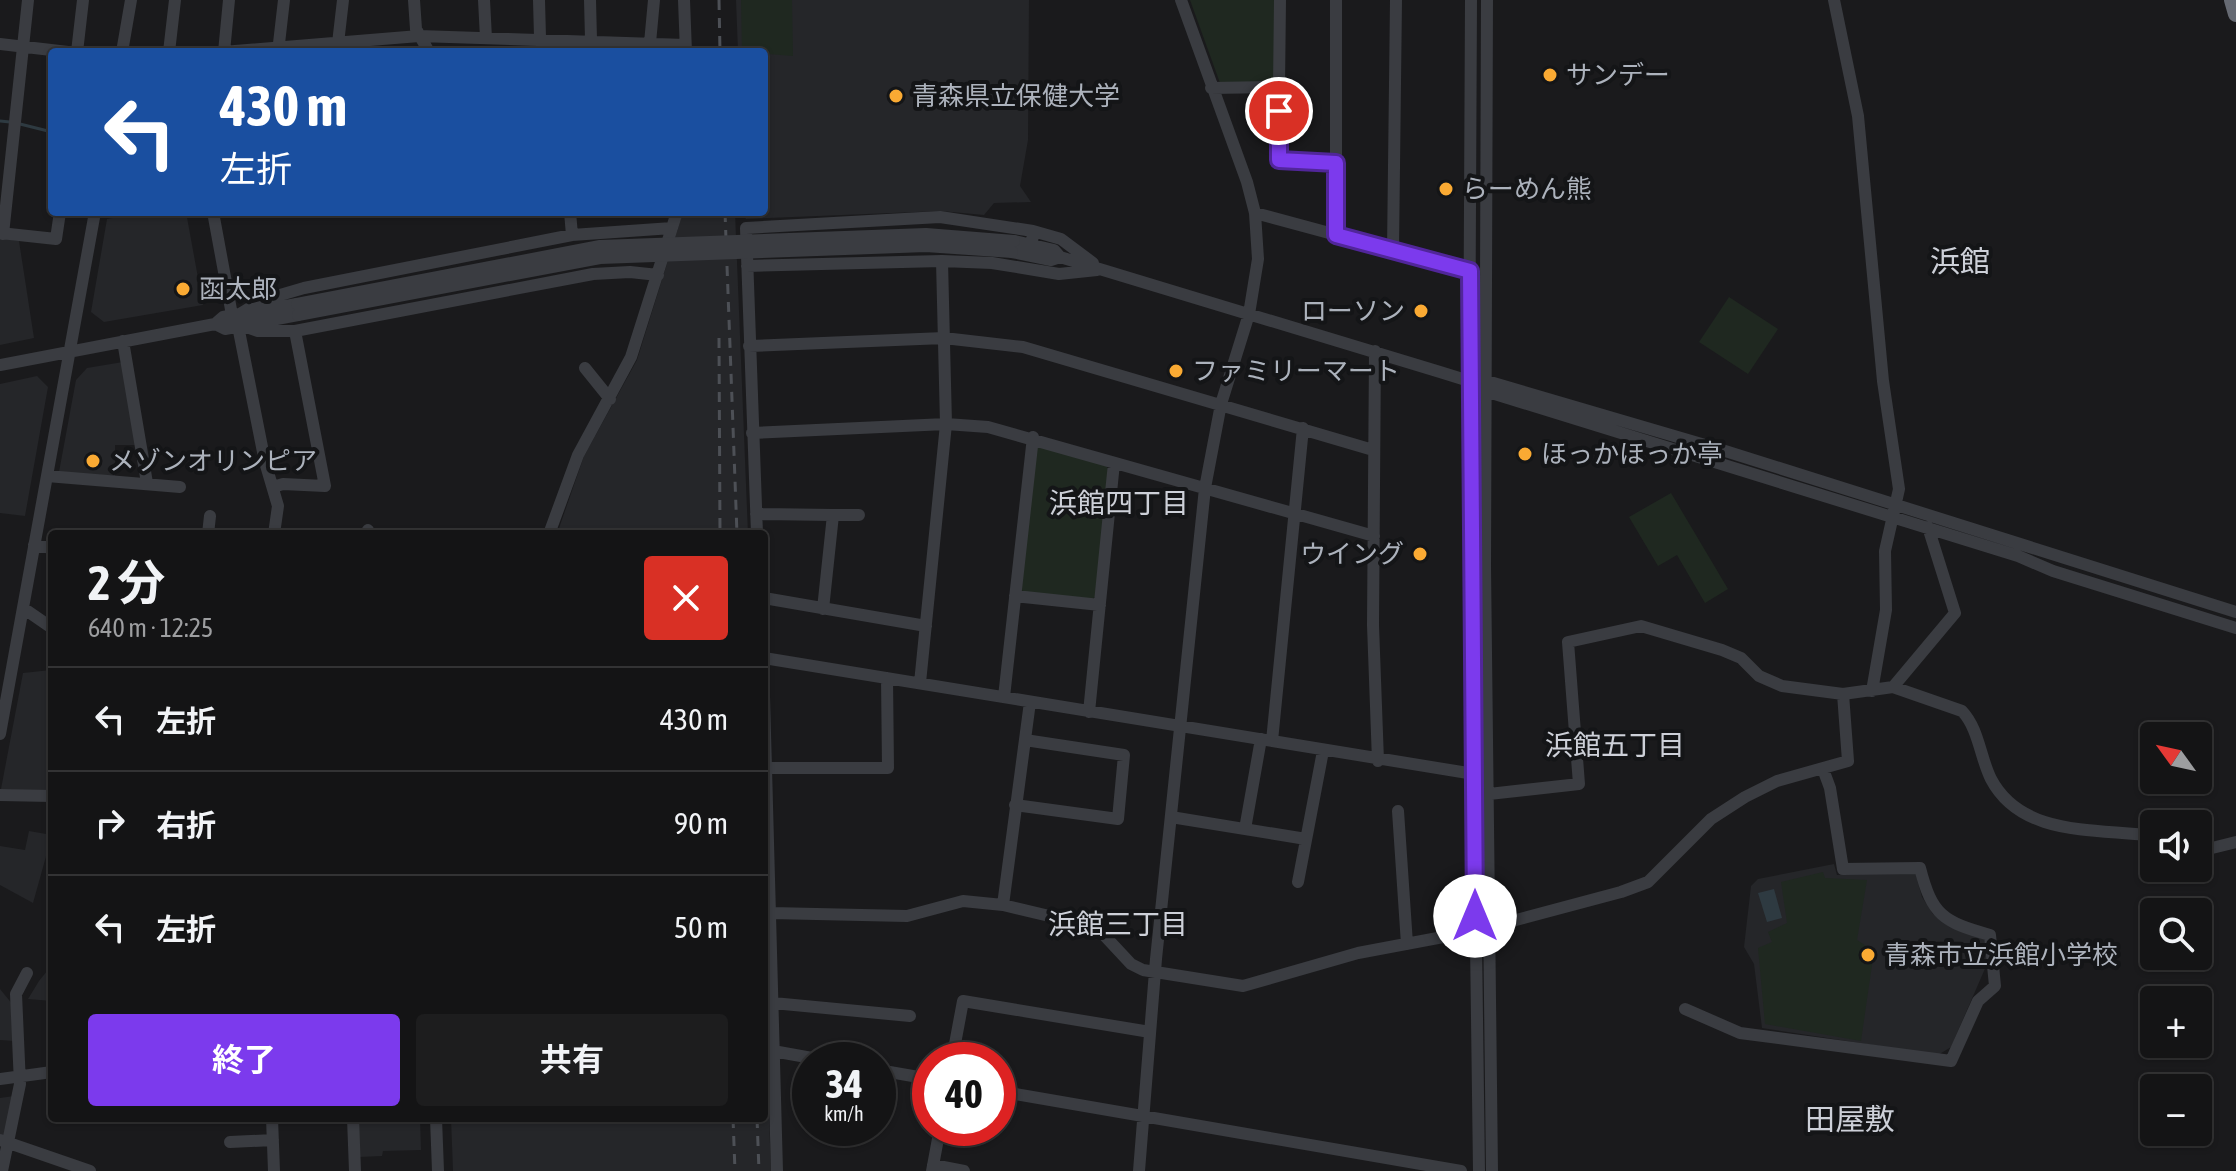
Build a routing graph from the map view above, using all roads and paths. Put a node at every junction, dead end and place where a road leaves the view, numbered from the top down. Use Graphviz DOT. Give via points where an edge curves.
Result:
graph roads {
  1 [pos="28,0"];
  2 [pos="83,0"];
  3 [pos="131,0"];
  4 [pos="175,0"];
  5 [pos="229,0"];
  6 [pos="284,0"];
  7 [pos="343,0"];
  8 [pos="414,0"];
  9 [pos="484,0"];
  10 [pos="539,0"];
  11 [pos="590,0"];
  12 [pos="654,0"];
  13 [pos="684,0"];
  14 [pos="1181,0"];
  15 [pos="1280,0"];
  16 [pos="1336,0"];
  17 [pos="1396,0"];
  18 [pos="1471,0"];
  19 [pos="1487,0"];
  20 [pos="1834,0"];
  21 [pos="2232,0"];
  22 [pos="2236,14"];
  23 [pos="419,36"];
  24 [pos="540,37"];
  25 [pos="591,39"];
  26 [pos="494,43"];
  27 [pos="650,43"];
  28 [pos="0,44"];
  29 [pos="23,47"];
  30 [pos="338,47"];
  31 [pos="627,47"];
  32 [pos="77,48"];
  33 [pos="123,48"];
  34 [pos="169,48"];
  35 [pos="223,48"];
  36 [pos="279,48"];
  37 [pos="426,48"];
  38 [pos="686,48"];
  39 [pos="48,50"];
  40 [pos="1279,87"];
  41 [pos="1211,88"];
  42 [pos="1336,163"];
  43 [pos="1255,213"];
  44 [pos="59,216"];
  45 [pos="94,216"];
  46 [pos="214,216"];
  47 [pos="570,216"];
  48 [pos="676,216"];
  49 [pos="672,228"];
  50 [pos="2,234"];
  51 [pos="572,235"];
  52 [pos="1336,235"];
  53 [pos="1033,237"];
  54 [pos="1013,246"];
  55 [pos="1393,250"];
  56 [pos="1060,257"];
  57 [pos="942,261"];
  58 [pos="747,266"];
  59 [pos="1102,269"];
  60 [pos="1470,271"];
  61 [pos="658,275"];
  62 [pos="1249,314"];
  63 [pos="238,320"];
  64 [pos="295,331"];
  65 [pos="944,338"];
  66 [pos="123,341"];
  67 [pos="749,346"];
  68 [pos="70,351"];
  69 [pos="1375,351"];
  70 [pos="0,365"];
  71 [pos="585,368"];
  72 [pos="1469,381"];
  73 [pos="1485,385"];
  74 [pos="610,399"];
  75 [pos="1221,404"];
  76 [pos="946,424"];
  77 [pos="1303,428"];
  78 [pos="752,433"];
  79 [pos="1033,437"];
  80 [pos="1373,450"];
  81 [pos="1114,463"];
  82 [pos="47,476"];
  83 [pos="147,483"];
  84 [pos="180,487"];
  85 [pos="273,487"];
  86 [pos="1205,488"];
  87 [pos="1895,513"];
  88 [pos="756,514"];
  89 [pos="1295,514"];
  90 [pos="833,515"];
  91 [pos="859,515"];
  92 [pos="210,516"];
  93 [pos="1926,516"];
  94 [pos="208,530"];
  95 [pos="275,530"];
  96 [pos="550,530"];
  97 [pos="757,530"];
  98 [pos="1929,530"];
  99 [pos="1374,536"];
  100 [pos="34,545"];
  101 [pos="48,547"];
  102 [pos="1015,596"];
  103 [pos="768,599"];
  104 [pos="1100,605"];
  105 [pos="23,608"];
  106 [pos="823,609"];
  107 [pos="2236,612"];
  108 [pos="48,625"];
  109 [pos="926,626"];
  110 [pos="2236,628"];
  111 [pos="768,659"];
  112 [pos="887,678"];
  113 [pos="920,683"];
  114 [pos="1893,687"];
  115 [pos="1872,691"];
  116 [pos="1843,694"];
  117 [pos="1004,697"];
  118 [pos="1030,702"];
  119 [pos="1089,712"];
  120 [pos="1181,728"];
  121 [pos="0,734"];
  122 [pos="1025,740"];
  123 [pos="1266,740"];
  124 [pos="1323,751"];
  125 [pos="1378,761"];
  126 [pos="768,768"];
  127 [pos="1823,769"];
  128 [pos="1474,774"];
  129 [pos="1489,794"];
  130 [pos="0,795"];
  131 [pos="48,796"];
  132 [pos="768,804"];
  133 [pos="1015,805"];
  134 [pos="1398,811"];
  135 [pos="1171,817"];
  136 [pos="1245,829"];
  137 [pos="2140,835"];
  138 [pos="1306,839"];
  139 [pos="2236,842"];
  140 [pos="2212,848"];
  141 [pos="1298,882"];
  142 [pos="1003,905"];
  143 [pos="771,913"];
  144 [pos="1491,926"];
  145 [pos="1475,931"];
  146 [pos="1407,944"];
  147 [pos="1155,971"];
  148 [pos="27,973"];
  149 [pos="773,1003"];
  150 [pos="1685,1009"];
  151 [pos="910,1016"];
  152 [pos="1150,1032"];
  153 [pos="955,1042"];
  154 [pos="773,1051"];
  155 [pos="792,1054"];
  156 [pos="48,1073"];
  157 [pos="20,1077"];
  158 [pos="0,1079"];
  159 [pos="1016,1094"];
  160 [pos="1143,1116"];
  161 [pos="272,1122"];
  162 [pos="353,1122"];
  163 [pos="436,1122"];
  164 [pos="273,1140"];
  165 [pos="3,1141"];
  166 [pos="230,1142"];
  167 [pos="937,1146"];
  168 [pos="1390,1165"];
  169 [pos="933,1168"];
  170 [pos="2,1171"];
  171 [pos="90,1171"];
  172 [pos="274,1171"];
  173 [pos="355,1171"];
  174 [pos="438,1171"];
  175 [pos="777,1171"];
  176 [pos="964,1171"];
  177 [pos="1139,1171"];
  178 [pos="1461,1171"];
  179 [pos="1479,1171"];
  180 [pos="1492,1171"];
  1 -- 29 [label="street"];
  2 -- 32 [label="street"];
  3 -- 33 [label="street"];
  4 -- 34 [label="street"];
  5 -- 35 [label="street"];
  6 -- 36 [label="street"];
  7 -- 30 [label="street"];
  8 -- 23 [label="street"];
  9 -- 26 [label="street"];
  10 -- 24 [label="street"];
  11 -- 25 [label="street"];
  12 -- 27 [label="street"];
  13 -- 38 [label="street"];
  14 -- 41 [label="street"];
  15 -- 40 [label="street"];
  16 -- 42 [label="street"];
  17 -- 55 [label="street"];
  18 -- 60 [label="street"];
  19 -- 73 [label="street"];
  20 -- 87 [label="street" via="1858,116 1881,365 1899,489"];
  21 -- 22 [label="highway"];
  23 -- 26 [label="street"];
  23 -- 30 [label="street"];
  23 -- 37 [label="street"];
  24 -- 25 [label="street"];
  24 -- 26 [label="street"];
  25 -- 31 [label="street"];
  27 -- 31 [label="street"];
  27 -- 38 [label="street"];
  28 -- 29 [label="street"];
  29 -- 39 [label="street"];
  29 -- 50 [label="street"];
  40 -- 41 [label="street"];
  40 -- 42 [label="street" via="1279,160"];
  41 -- 43 [label="street"];
  42 -- 52 [label="street"];
  43 -- 52 [label="street"];
  43 -- 62 [label="street" via="1258,259"];
  44 -- 50 [label="street" via="56,239"];
  45 -- 68 [label="street"];
  46 -- 63 [label="street"];
  47 -- 51 [label="street"];
  48 -- 49 [label="street"];
  49 -- 51 [label="street"];
  49 -- 61 [label="street"];
  51 -- 63 [label="street" via="304,288 263,300"];
  52 -- 55 [label="street"];
  53 -- 54 [label="street"];
  53 -- 56 [label="street"];
  53 -- 58 [label="street" via="940,217 746,228"];
  53 -- 59 [label="street" via="1061,239"];
  54 -- 56 [label="street" via="1051,260"];
  54 -- 63 [label="street, bridge" via="926,234 600,246"];
  55 -- 60 [label="street"];
  56 -- 59 [label="street"];
  57 -- 58 [label="street"];
  57 -- 59 [label="street" via="1059,274"];
  57 -- 65 [label="street"];
  58 -- 67 [label="street"];
  59 -- 62 [label="street"];
  60 -- 72 [label="street"];
  61 -- 64 [label="street" via="593,274"];
  61 -- 74 [label="street"];
  62 -- 69 [label="street"];
  62 -- 75 [label="street"];
  63 -- 64 [label="street" via="258,331"];
  63 -- 66 [label="street"];
  63 -- 85 [label="street"];
  64 -- 85 [label="street" via="325,486"];
  65 -- 67 [label="street"];
  65 -- 75 [label="street" via="1023,347"];
  65 -- 76 [label="street"];
  66 -- 68 [label="street"];
  66 -- 83 [label="street"];
  67 -- 78 [label="street"];
  68 -- 70 [label="street"];
  68 -- 82 [label="street"];
  69 -- 72 [label="street"];
  69 -- 80 [label="street"];
  71 -- 74 [label="street"];
  72 -- 73 [label="street"];
  72 -- 128 [label="street"];
  73 -- 87 [label="street"];
  73 -- 129 [label="street"];
  74 -- 96 [label="street" via="572,469"];
  75 -- 77 [label="street"];
  75 -- 86 [label="street"];
  76 -- 78 [label="street"];
  76 -- 79 [label="street"];
  76 -- 109 [label="street"];
  77 -- 80 [label="street"];
  77 -- 89 [label="street"];
  78 -- 88 [label="street"];
  79 -- 81 [label="street"];
  79 -- 102 [label="street"];
  80 -- 99 [label="street"];
  81 -- 86 [label="street"];
  81 -- 104 [label="street"];
  82 -- 83 [label="street"];
  82 -- 100 [label="street"];
  83 -- 84 [label="street"];
  85 -- 95 [label="street" via="278,506"];
  86 -- 89 [label="street"];
  86 -- 120 [label="street"];
  87 -- 93 [label="street"];
  87 -- 98 [label="street"];
  87 -- 115 [label="street" via="1885,551 1886,610"];
  88 -- 90 [label="street"];
  88 -- 97 [label="street"];
  89 -- 99 [label="street"];
  89 -- 123 [label="street"];
  90 -- 91 [label="street"];
  90 -- 106 [label="street"];
  92 -- 94 [label="street"];
  93 -- 98 [label="street"];
  93 -- 107 [label="street"];
  98 -- 110 [label="street"];
  98 -- 114 [label="street" via="1955,613"];
  99 -- 125 [label="street"];
  100 -- 101 [label="street"];
  100 -- 105 [label="street"];
  102 -- 104 [label="street"];
  102 -- 117 [label="street"];
  103 -- 106 [label="street"];
  104 -- 119 [label="street"];
  105 -- 108 [label="street"];
  105 -- 121 [label="street"];
  106 -- 109 [label="street"];
  109 -- 113 [label="street"];
  111 -- 112 [label="street"];
  112 -- 113 [label="street"];
  112 -- 126 [label="street" via="888,768"];
  113 -- 117 [label="street"];
  114 -- 115 [label="street"];
  114 -- 137 [label="street" via="1962,711 1991,779 2035,820"];
  115 -- 116 [label="street"];
  116 -- 127 [label="street" via="1848,761"];
  116 -- 129 [label="street" via="1782,686 1759,676 1741,658 1641,626 1568,642 1579,784"];
  117 -- 118 [label="street"];
  118 -- 119 [label="street"];
  118 -- 122 [label="street"];
  119 -- 120 [label="street"];
  120 -- 123 [label="street"];
  120 -- 135 [label="street"];
  122 -- 133 [label="street"];
  122 -- 133 [label="street" via="1124,755 1118,819"];
  123 -- 124 [label="street"];
  123 -- 136 [label="street"];
  124 -- 125 [label="street"];
  124 -- 138 [label="street"];
  125 -- 128 [label="street"];
  127 -- 144 [label="street" via="1777,781 1722,811 1648,882"];
  127 -- 150 [label="street" via="1843,869 1920,868 1932,906 1962,927 1990,935 1995,986 1978,1001 1951,1061 1740,1033"];
  128 -- 145 [label="street"];
  129 -- 144 [label="street"];
  130 -- 131 [label="street"];
  132 -- 143 [label="street"];
  133 -- 142 [label="street"];
  134 -- 146 [label="street"];
  135 -- 136 [label="street"];
  135 -- 147 [label="street"];
  136 -- 138 [label="street"];
  138 -- 141 [label="street"];
  139 -- 140 [label="street"];
  142 -- 143 [label="street" via="963,901 907,916"];
  142 -- 147 [label="street" via="1083,924 1103,934 1131,964"];
  143 -- 149 [label="street"];
  144 -- 145 [label="street"];
  144 -- 180 [label="street"];
  145 -- 146 [label="street"];
  145 -- 179 [label="street"];
  146 -- 147 [label="street" via="1243,986"];
  147 -- 152 [label="street"];
  148 -- 157 [label="street" via="16,994"];
  149 -- 151 [label="street"];
  149 -- 154 [label="street"];
  152 -- 153 [label="street" via="963,1001"];
  152 -- 160 [label="street"];
  154 -- 155 [label="street"];
  154 -- 175 [label="street"];
  156 -- 157 [label="street"];
  157 -- 158 [label="street"];
  157 -- 165 [label="street"];
  159 -- 160 [label="street"];
  160 -- 168 [label="street"];
  160 -- 177 [label="street"];
  161 -- 164 [label="street"];
  162 -- 173 [label="street"];
  163 -- 174 [label="street"];
  164 -- 166 [label="street"];
  164 -- 172 [label="street"];
  165 -- 170 [label="street"];
  165 -- 171 [label="street"];
  167 -- 169 [label="street"];
  168 -- 178 [label="street"];
  169 -- 176 [label="street"];
}
